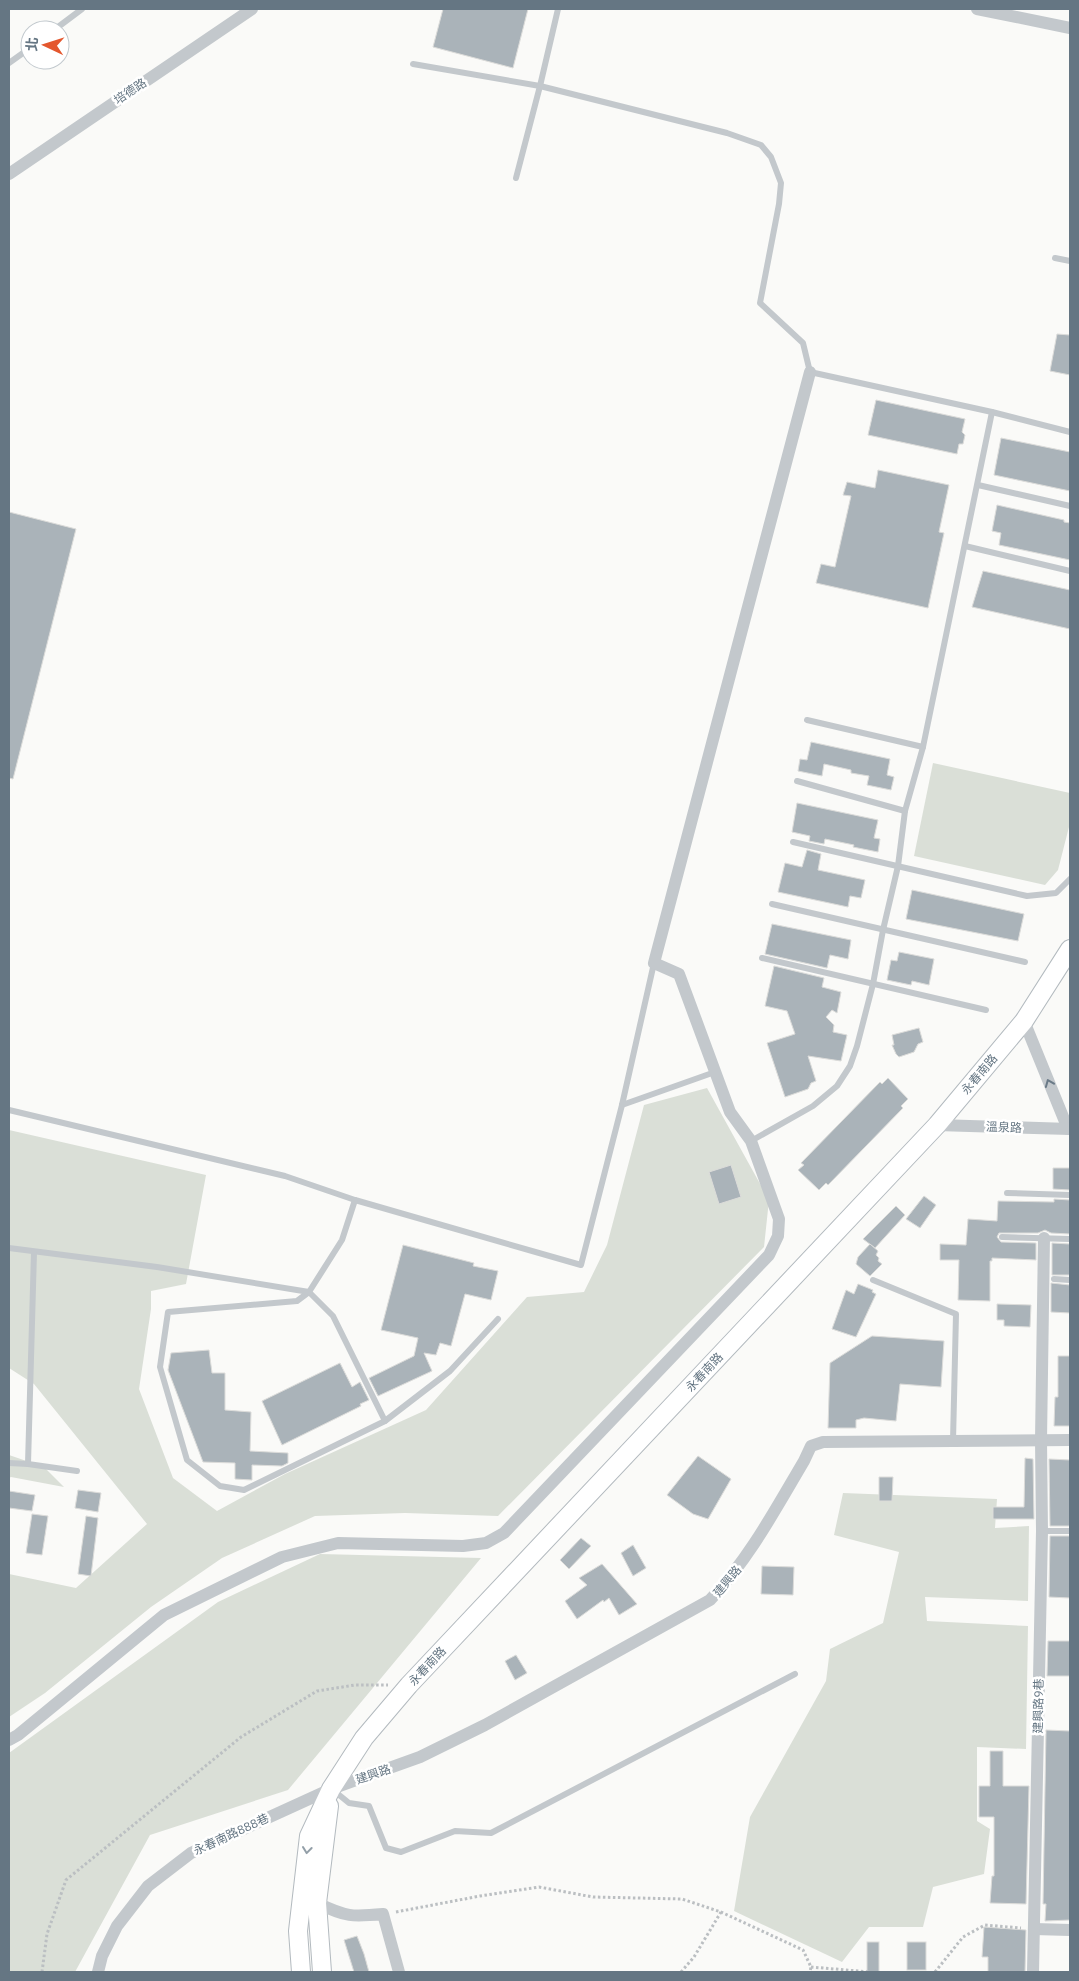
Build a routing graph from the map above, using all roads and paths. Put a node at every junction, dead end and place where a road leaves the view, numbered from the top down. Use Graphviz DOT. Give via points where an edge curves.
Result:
graph roads {
  1 [pos="82,9"];
  2 [pos="252,9"];
  3 [pos="558,9"];
  4 [pos="977,9"];
  5 [pos="67,20"];
  6 [pos="1070,28"];
  7 [pos="20,55"];
  8 [pos="9,63"];
  9 [pos="413,64"];
  10 [pos="540,86"];
  11 [pos="9,174"];
  12 [pos="516,178"];
  13 [pos="1054,258"];
  14 [pos="1070,260"];
  15 [pos="810,372"];
  16 [pos="992,412"];
  17 [pos="1070,432"];
  18 [pos="978,484"];
  19 [pos="1070,506"];
  20 [pos="964,546"];
  21 [pos="1070,572"];
  22 [pos="807,720"];
  23 [pos="923,747"];
  24 [pos="797,781"];
  25 [pos="905,811"];
  26 [pos="793,842"];
  27 [pos="898,866"];
  28 [pos="1070,879"];
  29 [pos="772,904"];
  30 [pos="883,930"];
  31 [pos="1070,949"];
  32 [pos="762,958"];
  33 [pos="1025,962"];
  34 [pos="654,963"];
  35 [pos="873,984"];
  36 [pos="986,1010"];
  37 [pos="1024,1021"];
  38 [pos="715,1072"];
  39 [pos="622,1105"];
  40 [pos="9,1110"];
  41 [pos="937,1125"];
  42 [pos="1069,1129"];
  43 [pos="751,1141"];
  44 [pos="1007,1193"];
  45 [pos="1070,1195"];
  46 [pos="355,1200"];
  47 [pos="1002,1237"];
  48 [pos="1044,1238"];
  49 [pos="1070,1239"];
  50 [pos="9,1248"];
  51 [pos="34,1252"];
  52 [pos="1054,1279"];
  53 [pos="873,1280"];
  54 [pos="1070,1280"];
  55 [pos="309,1292"];
  56 [pos="498,1319"];
  57 [pos="385,1421"];
  58 [pos="1041,1440"];
  59 [pos="1070,1440"];
  60 [pos="953,1441"];
  61 [pos="9,1463"];
  62 [pos="28,1464"];
  63 [pos="77,1471"];
  64 [pos="1042,1531"];
  65 [pos="1070,1531"];
  66 [pos="795,1674"];
  67 [pos="409,1685"];
  68 [pos="9,1740"];
  69 [pos="331,1788"];
  70 [pos="317,1902"];
  71 [pos="721,1912"];
  72 [pos="383,1914"];
  73 [pos="1034,1929"];
  74 [pos="1070,1930"];
  75 [pos="811,1967"];
  76 [pos="42,1972"];
  77 [pos="98,1972"];
  78 [pos="301,1972"];
  79 [pos="322,1972"];
  80 [pos="399,1972"];
  81 [pos="681,1972"];
  82 [pos="810,1972"];
  83 [pos="870,1972"];
  84 [pos="935,1972"];
  85 [pos="1033,1972"];
  1 -- 5 [label="lane"];
  2 -- 11 [label="street, 培德路"];
  3 -- 10 [label="lane"];
  4 -- 6 [label="street"];
  7 -- 8 [label="lane"];
  9 -- 10 [label="lane"];
  10 -- 12 [label="lane"];
  10 -- 15 [label="lane" via="727,132 760,145 771,156 781,183 760,303 803,343"];
  13 -- 14 [label="lane"];
  15 -- 16 [label="lane"];
  15 -- 34 [label="street"];
  16 -- 17 [label="lane"];
  16 -- 18 [label="lane"];
  18 -- 19 [label="lane"];
  18 -- 20 [label="lane"];
  20 -- 21 [label="lane"];
  20 -- 23 [label="lane"];
  22 -- 23 [label="lane"];
  23 -- 25 [label="lane"];
  24 -- 25 [label="lane"];
  25 -- 27 [label="lane"];
  26 -- 27 [label="lane"];
  27 -- 28 [label="lane" via="1027,896 1056,893"];
  27 -- 30 [label="lane"];
  29 -- 30 [label="lane"];
  30 -- 33 [label="lane"];
  30 -- 35 [label="lane"];
  31 -- 37 [label="street, 永春南路"];
  32 -- 35 [label="lane"];
  34 -- 38 [label="street" via="679,974"];
  34 -- 39 [label="lane"];
  35 -- 36 [label="lane"];
  35 -- 43 [label="lane" via="855,1053 837,1086 813,1106"];
  37 -- 41 [label="street, 永春南路"];
  42 -- 37 [label="street, one-way"];
  38 -- 39 [label="lane"];
  38 -- 43 [label="street" via="730,1112"];
  39 -- 46 [label="lane" via="581,1266"];
  40 -- 46 [label="lane" via="285,1176"];
  41 -- 42 [label="street, 溫泉路"];
  41 -- 67 [label="street, 永春南路"];
  43 -- 68 [label="street" via="779,1219 778,1236 769,1255 504,1533 486,1543 463,1546 338,1543 282,1557 164,1615"];
  44 -- 45 [label="lane"];
  46 -- 55 [label="lane" via="342,1240"];
  47 -- 48 [label="lane"];
  48 -- 49 [label="lane"];
  48 -- 58 [label="street, 建興路9巷"];
  50 -- 51 [label="lane"];
  51 -- 55 [label="lane" via="157,1267"];
  51 -- 62 [label="lane"];
  52 -- 54 [label="lane"];
  53 -- 60 [label="lane" via="956,1314"];
  55 -- 57 [label="lane" via="333,1316"];
  55 -- 57 [label="lane" via="297,1301 168,1312 160,1367 187,1460 220,1486 244,1490"];
  56 -- 57 [label="lane" via="450,1371"];
  58 -- 59 [label="street, 建興路"];
  58 -- 60 [label="street, 建興路"];
  58 -- 64 [label="street, 建興路9巷"];
  60 -- 69 [label="street, 建興路" via="822,1442 811,1446 747,1556 710,1600 485,1726 420,1758"];
  61 -- 62 [label="lane"];
  62 -- 63 [label="lane"];
  64 -- 65 [label="lane"];
  64 -- 73 [label="street, 建興路9巷"];
  66 -- 69 [label="lane" via="491,1833 455,1831 401,1852 386,1848 369,1806 349,1803"];
  67 -- 69 [label="street, 永春南路" via="364,1738"];
  67 -- 76 [label="path" via="355,1685 317,1691 241,1737 66,1880 47,1934"];
  69 -- 70 [label="street, 永春南路"];
  69 -- 77 [label="street, 永春南路888巷" via="191,1853 148,1886 117,1926"];
  69 -- 78 [label="street, 永春南路, one-way" via="309,1836 298,1931"];
  70 -- 72 [label="street" via="352,1917"];
  70 -- 79 [label="street, 永春南路"];
  71 -- 72 [label="path" via="682,1899 593,1897 539,1887"];
  71 -- 75 [label="path" via="803,1950"];
  71 -- 81 [label="path"];
  72 -- 80 [label="street"];
  73 -- 74 [label="street"];
  73 -- 84 [label="path" via="985,1925 963,1937"];
  73 -- 85 [label="street, 建興路9巷"];
  75 -- 82 [label="path"];
  75 -- 83 [label="path"];
}
